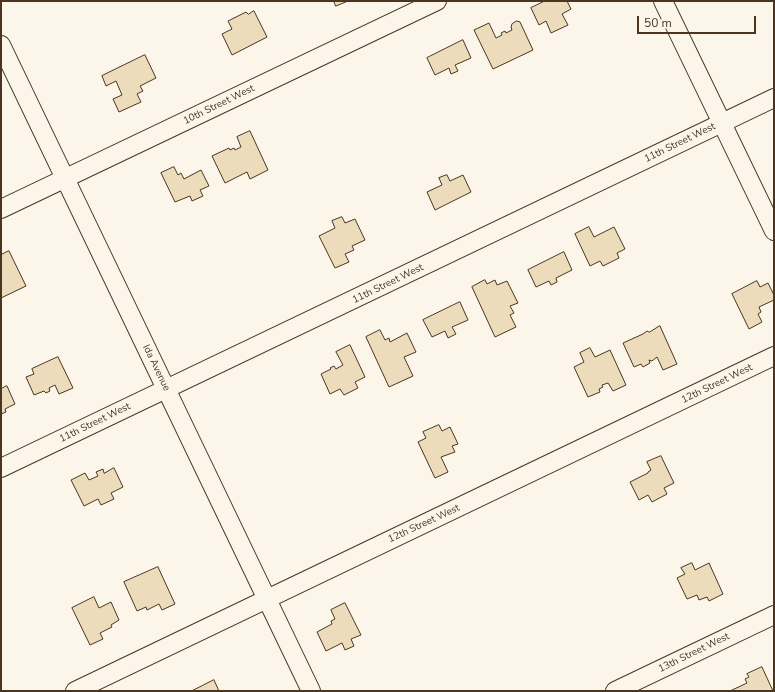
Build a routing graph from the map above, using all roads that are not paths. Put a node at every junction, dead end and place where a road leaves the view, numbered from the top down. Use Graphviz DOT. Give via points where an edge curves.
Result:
graph roads {
  1 [pos="437,1"];
  2 [pos="663,1"];
  3 [pos="1,45"];
  4 [pos="774,98"];
  5 [pos="722,123"];
  6 [pos="64,179"];
  7 [pos="1,209"];
  8 [pos="774,231"];
  9 [pos="774,356"];
  10 [pos="166,389"];
  11 [pos="1,468"];
  12 [pos="267,600"];
  13 [pos="774,615"];
  14 [pos="75,691"];
  15 [pos="311,691"];
  16 [pos="615,691"];
  1 -- 6 [label="street, 10th Street West"];
  2 -- 5 [label="street"];
  3 -- 6 [label="street, Ida Avenue"];
  4 -- 5 [label="street, 11th Street West"];
  5 -- 8 [label="street"];
  5 -- 10 [label="street, 11th Street West"];
  6 -- 7 [label="street, 10th Street West"];
  6 -- 10 [label="street, Ida Avenue"];
  9 -- 12 [label="street, 12th Street West"];
  10 -- 11 [label="street, 11th Street West"];
  10 -- 12 [label="street, Ida Avenue"];
  12 -- 14 [label="street, 12th Street West"];
  12 -- 15 [label="street, Ida Avenue"];
  13 -- 16 [label="street, 13th Street West"];
}
